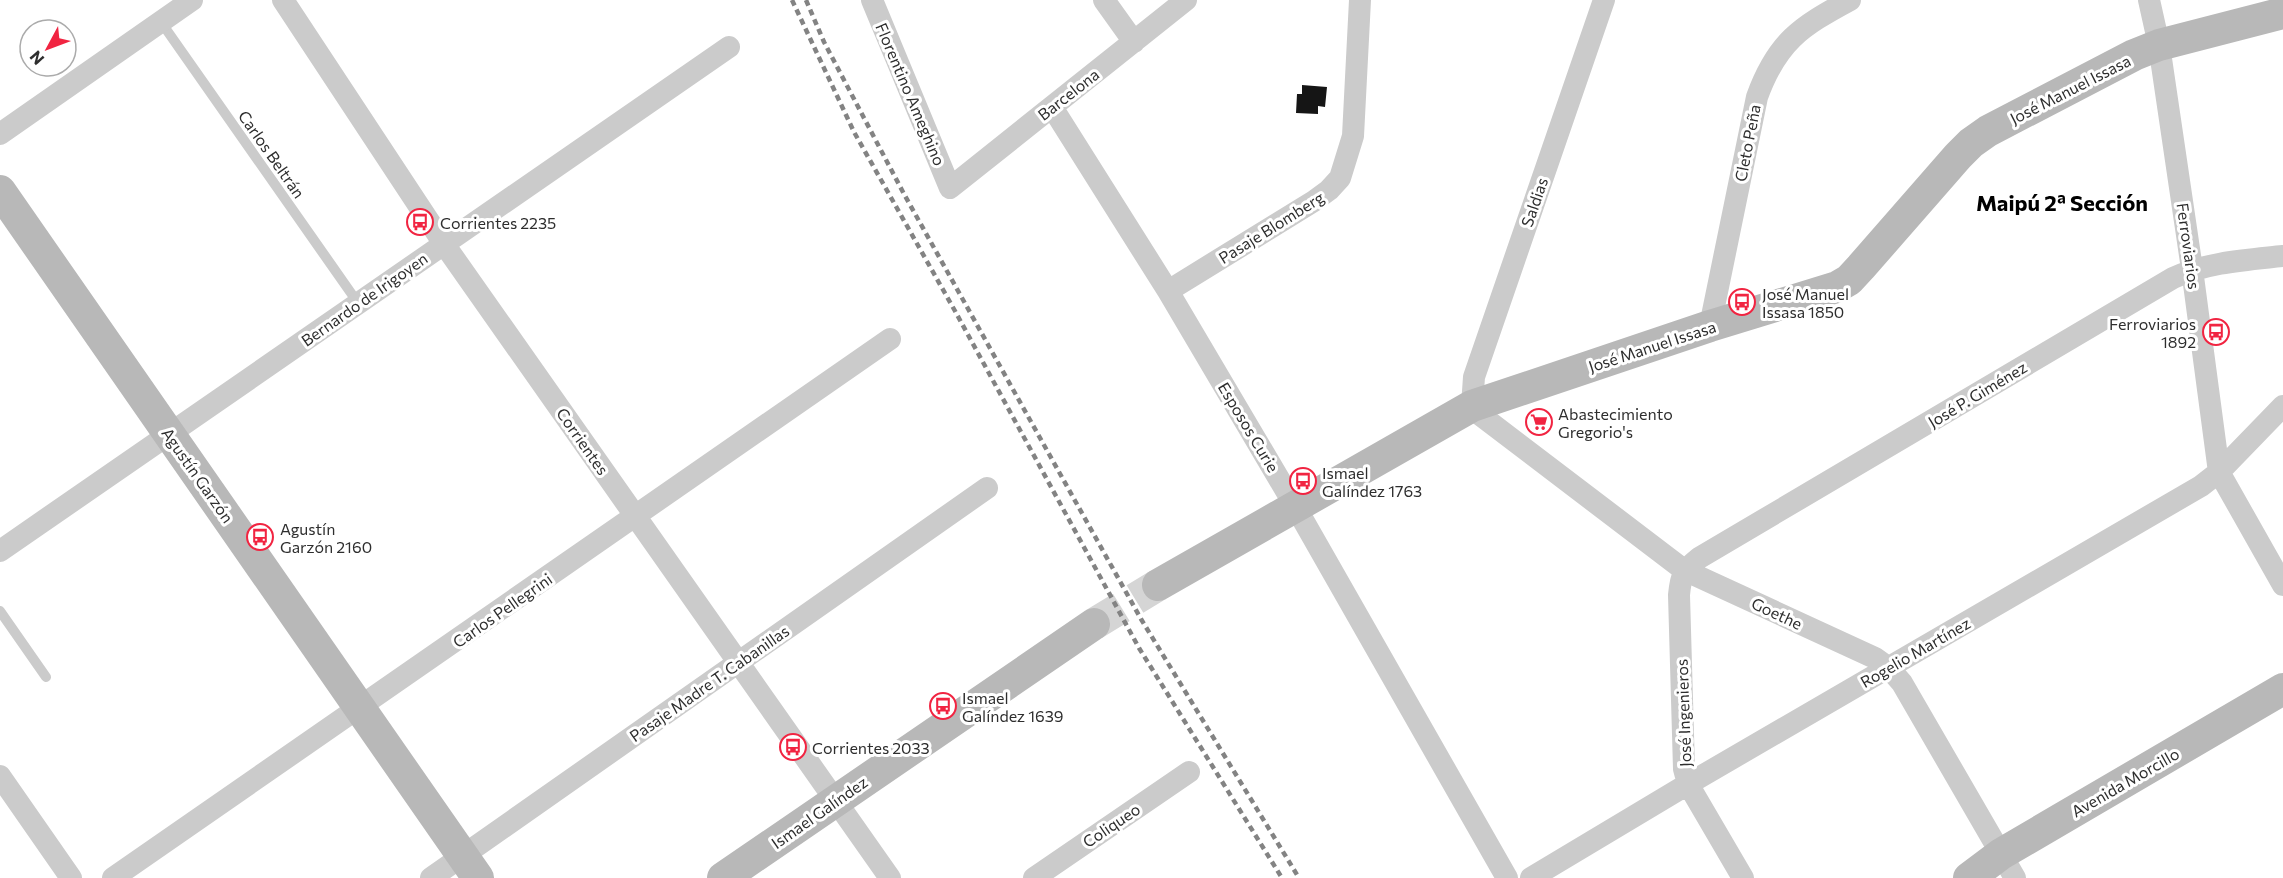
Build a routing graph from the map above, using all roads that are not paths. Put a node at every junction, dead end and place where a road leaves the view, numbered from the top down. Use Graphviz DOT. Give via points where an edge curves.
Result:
graph roads {
  1 [pos="192,0"];
  2 [pos="283,0"];
  3 [pos="872,0"];
  4 [pos="1104,0"];
  5 [pos="1186,0"];
  6 [pos="1360,0"];
  7 [pos="1604,0"];
  8 [pos="1850,0"];
  9 [pos="2150,0"];
  10 [pos="2283,13"];
  11 [pos="161,22"];
  12 [pos="1134,42"];
  13 [pos="2159,45"];
  14 [pos="729,47"];
  15 [pos="1052,107"];
  16 [pos="0,134"];
  17 [pos="950,188"];
  18 [pos="0,191"];
  19 [pos="444,243"];
  20 [pos="2283,256"];
  21 [pos="2192,269"];
  22 [pos="1168,291"];
  23 [pos="358,303"];
  24 [pos="1710,326"];
  25 [pos="890,339"];
  26 [pos="1472,406"];
  27 [pos="2283,406"];
  28 [pos="169,434"];
  29 [pos="2219,472"];
  30 [pos="987,488"];
  31 [pos="1295,506"];
  32 [pos="636,516"];
  33 [pos="0,551"];
  34 [pos="1684,570"];
  35 [pos="1158,585"];
  36 [pos="2283,585"];
  37 [pos="0,611"];
  38 [pos="1094,624"];
  39 [pos="738,662"];
  40 [pos="1889,668"];
  41 [pos="46,677"];
  42 [pos="2283,689"];
  43 [pos="360,708"];
  44 [pos="1189,772"];
  45 [pos="0,776"];
  46 [pos="1688,784"];
  47 [pos="835,800"];
  48 [pos="2008,866"];
  49 [pos="470,867"];
  50 [pos="71,878"];
  51 [pos="113,878"];
  52 [pos="431,878"];
  53 [pos="723,878"];
  54 [pos="890,878"];
  55 [pos="1034,878"];
  56 [pos="1507,878"];
  57 [pos="1531,878"];
  58 [pos="1743,878"];
  59 [pos="1969,878"];
  1 -- 11 [label="street"];
  2 -- 19 [label="street, Corrientes"];
  3 -- 17 [label="street, Florentino Ameghino"];
  4 -- 12 [label="street"];
  5 -- 12 [label="street, Barcelona"];
  6 -- 22 [label="street, Pasaje Blomberg" via="1353,136 1340,178 1314,201"];
  7 -- 26 [label="street, Saldias" via="1474,377"];
  8 -- 24 [label="street, Cleto Peña" via="1797,33 1773,59 1764,77 1756,97"];
  9 -- 13 [label="street, Ferroviarios"];
  10 -- 13 [label="main road, José Manuel Issasa"];
  11 -- 16 [label="street"];
  11 -- 23 [label="lane, Carlos Beltrán"];
  12 -- 15 [label="street, Barcelona"];
  13 -- 21 [label="street, Ferroviarios"];
  13 -- 24 [label="main road, José Manuel Issasa" via="2008,120 1971,143 1849,280"];
  14 -- 19 [label="street, Bernardo de Irigoyen"];
  15 -- 17 [label="street, Barcelona"];
  15 -- 22 [label="street, Esposos Curie"];
  18 -- 28 [label="main road, Agustín Garzón"];
  19 -- 23 [label="street, Bernardo de Irigoyen"];
  19 -- 32 [label="street, Corrientes"];
  20 -- 21 [label="street, José P. Giménez"];
  21 -- 29 [label="street, Ferroviarios"];
  21 -- 34 [label="street, José P. Giménez"];
  22 -- 31 [label="street, Esposos Curie"];
  23 -- 28 [label="street, Bernardo de Irigoyen"];
  24 -- 26 [label="main road, José Manuel Issasa"];
  25 -- 32 [label="street, Carlos Pellegrini"];
  26 -- 31 [label="main road, José Manuel Issasa"];
  26 -- 34 [label="street, Goethe"];
  27 -- 29 [label="street, Rogelio Martínez"];
  28 -- 33 [label="street, Bernardo de Irigoyen"];
  28 -- 43 [label="main road, Agustín Garzón"];
  29 -- 36 [label="street, Ferroviarios"];
  29 -- 40 [label="street, Rogelio Martínez"];
  30 -- 39 [label="street, Pasaje Madre T. Cabanillas"];
  31 -- 35 [label="main road, José Manuel Issasa"];
  31 -- 56 [label="street, Esposos Curie"];
  32 -- 39 [label="street, Corrientes"];
  32 -- 43 [label="street, Carlos Pellegrini"];
  34 -- 40 [label="street, Goethe"];
  34 -- 46 [label="street, José Ingenieros" via="1679,596"];
  37 -- 41 [label="lane"];
  38 -- 47 [label="main road, Ismael Galíndez"];
  39 -- 47 [label="street, Corrientes"];
  39 -- 49 [label="street, Pasaje Madre T. Cabanillas"];
  40 -- 46 [label="street, Rogelio Martínez"];
  40 -- 48 [label="street, Goethe" via="1902,683"];
  42 -- 48 [label="main road, Avenida Morcillo"];
  43 -- 49 [label="main road, Agustín Garzón"];
  43 -- 51 [label="street, Carlos Pellegrini"];
  44 -- 55 [label="street, Coliqueo"];
  45 -- 50 [label="street"];
  46 -- 57 [label="street, Rogelio Martínez"];
  46 -- 58 [label="street, José Ingenieros"];
  47 -- 53 [label="main road, Ismael Galíndez"];
  47 -- 54 [label="street, Corrientes"];
  48 -- 59 [label="main road, Avenida Morcillo"];
  49 -- 52 [label="street, Pasaje Madre T. Cabanillas"];
}
